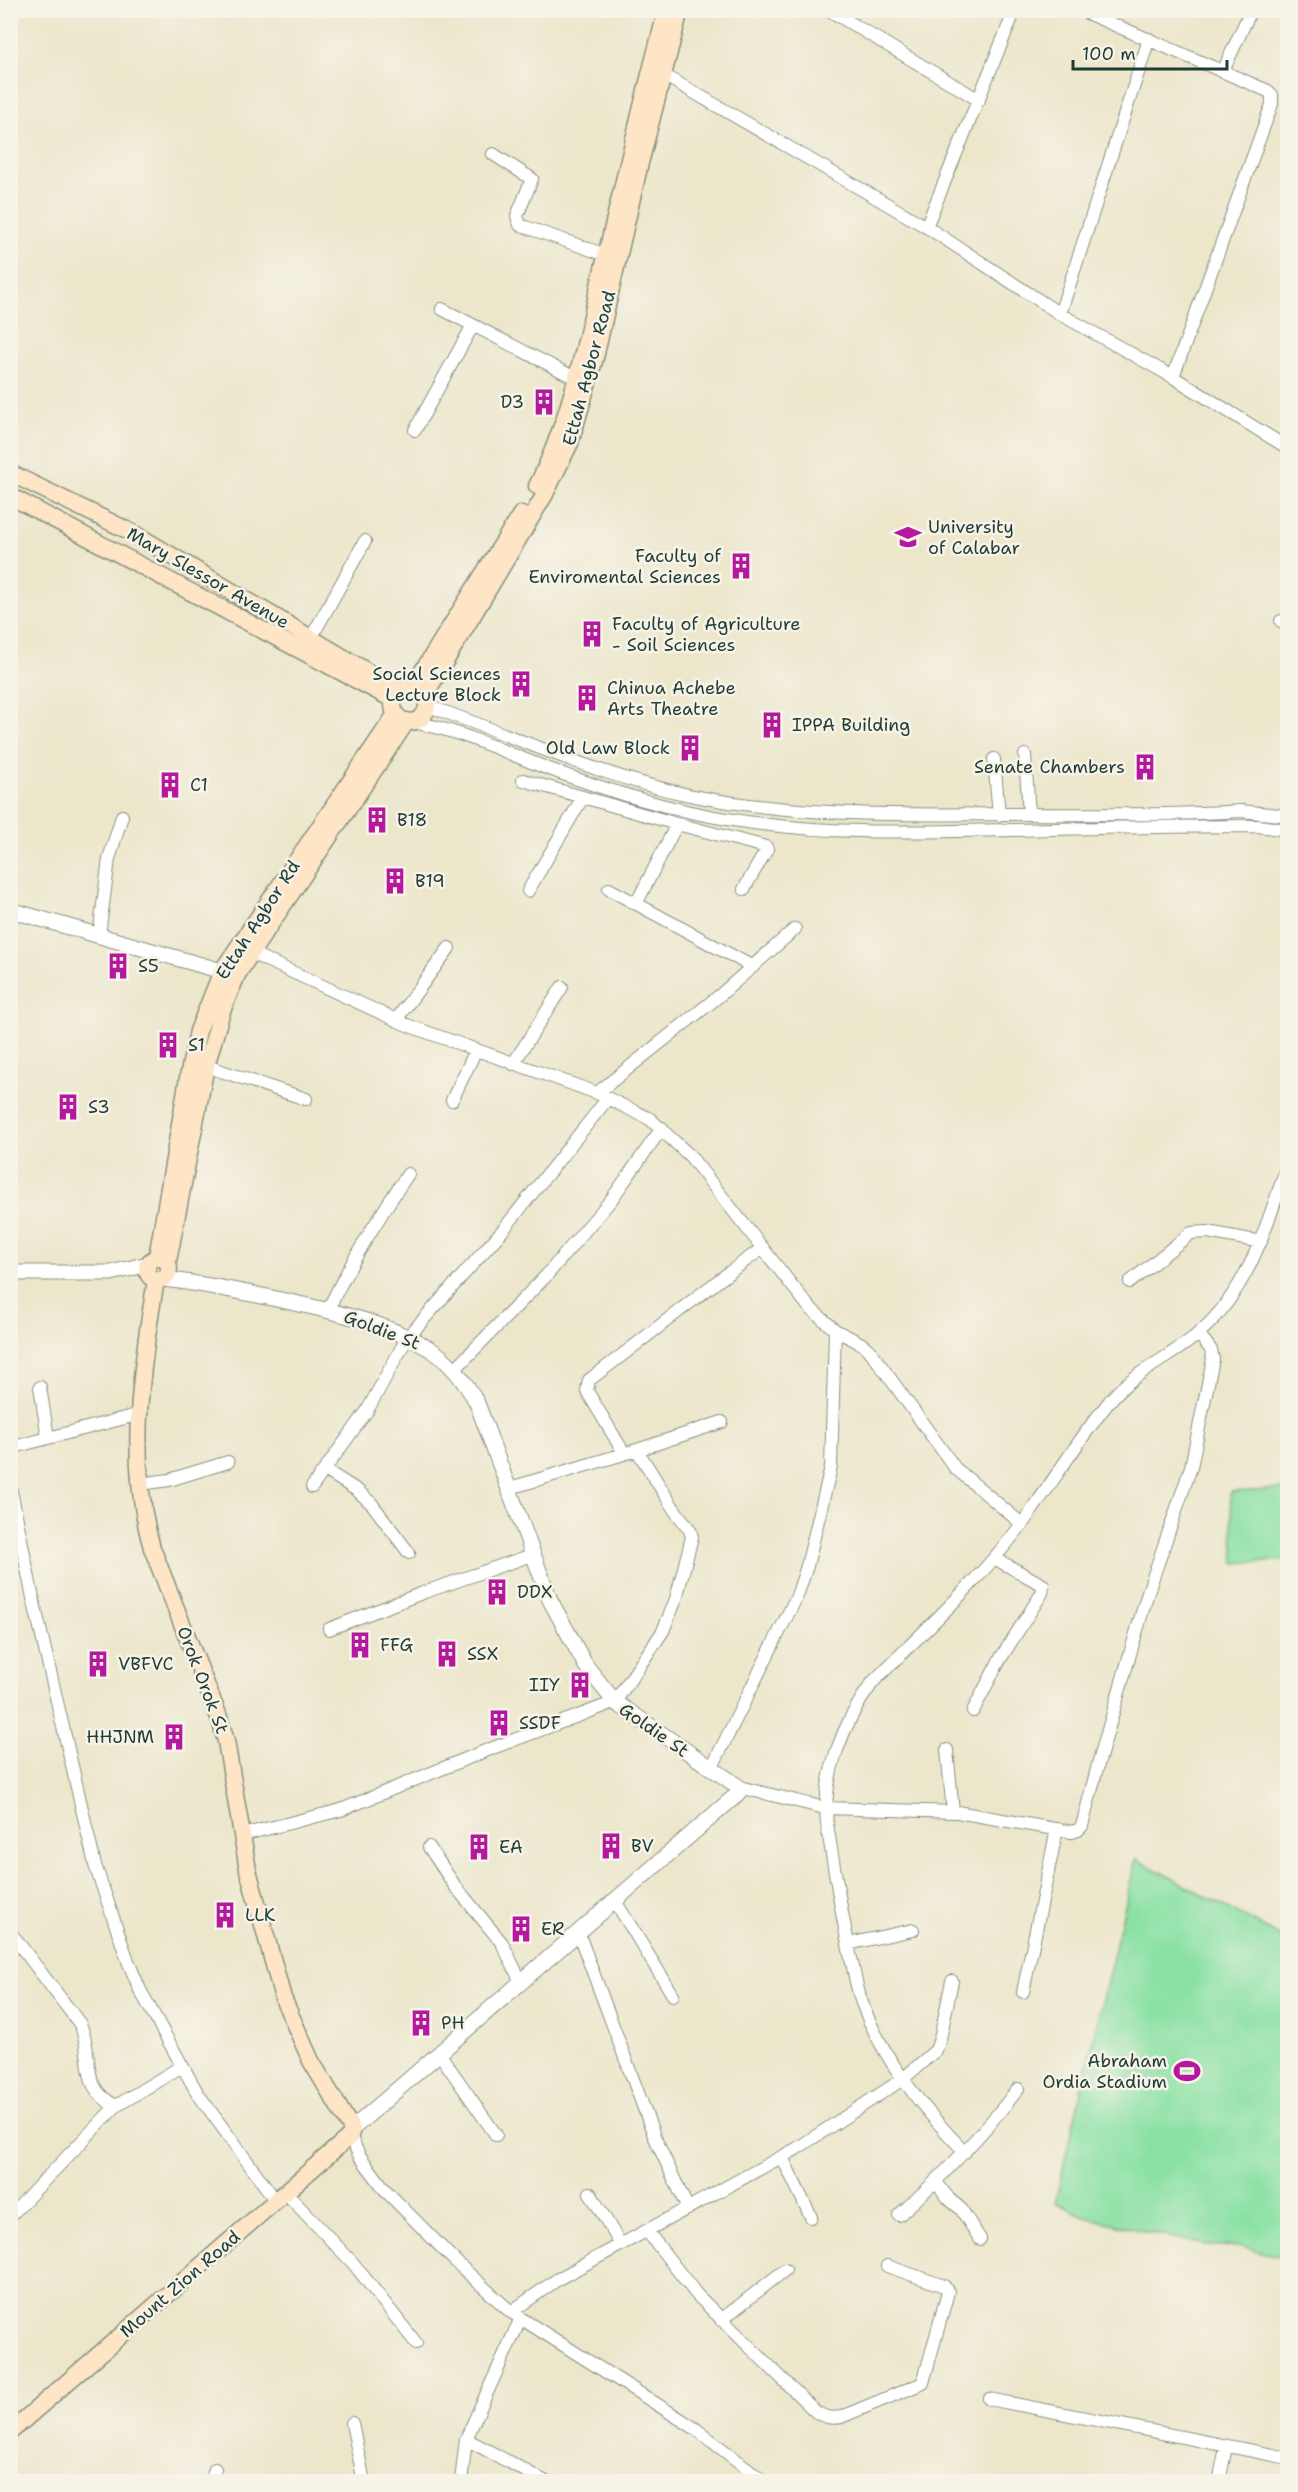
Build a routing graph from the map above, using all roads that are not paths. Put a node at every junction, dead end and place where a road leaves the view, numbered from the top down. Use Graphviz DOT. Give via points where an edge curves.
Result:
graph roads {
  1 [pos="668,10"];
  2 [pos="680,10"];
  3 [pos="829,10"];
  4 [pos="1015,10"];
  5 [pos="1080,10"];
  6 [pos="1251,10"];
  7 [pos="1149,39"];
  8 [pos="1223,71"];
  9 [pos="662,74"];
  10 [pos="979,100"];
  11 [pos="493,154"];
  12 [pos="926,227"];
  13 [pos="606,255"];
  14 [pos="442,309"];
  15 [pos="1060,314"];
  16 [pos="473,325"];
  17 [pos="1173,377"];
  18 [pos="577,379"];
  19 [pos="415,430"];
  20 [pos="1287,448"];
  21 [pos="10,473"];
  22 [pos="10,496"];
  23 [pos="365,541"];
  24 [pos="311,638"];
  25 [pos="409,705"];
  26 [pos="1025,755"];
  27 [pos="994,759"];
  28 [pos="523,780"];
  29 [pos="583,797"];
  30 [pos="999,814"];
  31 [pos="1029,814"];
  32 [pos="122,816"];
  33 [pos="1287,816"];
  34 [pos="677,824"];
  35 [pos="1287,830"];
  36 [pos="609,889"];
  37 [pos="744,889"];
  38 [pos="528,891"];
  39 [pos="636,904"];
  40 [pos="10,910"];
  41 [pos="795,929"];
  42 [pos="99,935"];
  43 [pos="449,948"];
  44 [pos="251,953"];
  45 [pos="753,966"];
  46 [pos="229,973"];
  47 [pos="562,987"];
  48 [pos="396,1020"];
  49 [pos="476,1050"];
  50 [pos="513,1064"];
  51 [pos="206,1066"];
  52 [pos="602,1096"];
  53 [pos="306,1099"];
  54 [pos="452,1100"];
  55 [pos="662,1128"];
  56 [pos="1287,1163"];
  57 [pos="408,1174"];
  58 [pos="1262,1242"];
  59 [pos="763,1248"];
  60 [pos="159,1270"];
  61 [pos="10,1273"];
  62 [pos="1130,1282"];
  63 [pos="328,1310"];
  64 [pos="835,1330"];
  65 [pos="1198,1334"];
  66 [pos="407,1338"];
  67 [pos="454,1370"];
  68 [pos="40,1387"];
  69 [pos="140,1414"];
  70 [pos="722,1422"];
  71 [pos="48,1438"];
  72 [pos="10,1448"];
  73 [pos="637,1450"];
  74 [pos="624,1453"];
  75 [pos="228,1462"];
  76 [pos="325,1470"];
  77 [pos="140,1484"];
  78 [pos="10,1486"];
  79 [pos="312,1486"];
  80 [pos="510,1488"];
  81 [pos="1022,1524"];
  82 [pos="409,1553"];
  83 [pos="532,1555"];
  84 [pos="994,1558"];
  85 [pos="329,1629"];
  86 [pos="615,1702"];
  87 [pos="973,1711"];
  88 [pos="947,1750"];
  89 [pos="711,1769"];
  90 [pos="739,1787"];
  91 [pos="825,1808"];
  92 [pos="953,1812"];
  93 [pos="1057,1829"];
  94 [pos="242,1835"];
  95 [pos="429,1847"];
  96 [pos="615,1901"];
  97 [pos="913,1930"];
  98 [pos="10,1932"];
  99 [pos="578,1932"];
  100 [pos="848,1944"];
  101 [pos="952,1981"];
  102 [pos="521,1982"];
  103 [pos="1023,1992"];
  104 [pos="673,1995"];
  105 [pos="439,2052"];
  106 [pos="182,2066"];
  107 [pos="903,2079"];
  108 [pos="1018,2089"];
  109 [pos="116,2106"];
  110 [pos="351,2132"];
  111 [pos="496,2135"];
  112 [pos="965,2152"];
  113 [pos="782,2157"];
  114 [pos="936,2182"];
  115 [pos="590,2193"];
  116 [pos="280,2196"];
  117 [pos="688,2209"];
  118 [pos="899,2215"];
  119 [pos="10,2216"];
  120 [pos="811,2217"];
  121 [pos="647,2231"];
  122 [pos="981,2239"];
  123 [pos="621,2245"];
  124 [pos="887,2266"];
  125 [pos="785,2270"];
  126 [pos="516,2315"];
  127 [pos="721,2320"];
  128 [pos="416,2343"];
  129 [pos="989,2399"];
  130 [pos="352,2423"];
  131 [pos="10,2432"];
  132 [pos="466,2439"];
  133 [pos="1226,2447"];
  134 [pos="1287,2458"];
  135 [pos="215,2469"];
  136 [pos="211,2481"];
  137 [pos="364,2481"];
  138 [pos="461,2481"];
  139 [pos="546,2481"];
  140 [pos="765,2481"];
  141 [pos="1219,2481"];
  1 -- 13 [label="main road, Ettah Agbor Road" via="645,88"];
  2 -- 9 [label="main road, Ettah Agbor Road"];
  3 -- 10 [label="street"];
  4 -- 10 [label="street"];
  5 -- 7 [label="street"];
  6 -- 8 [label="street"];
  7 -- 8 [label="street"];
  7 -- 15 [label="street"];
  8 -- 17 [label="street" via="1268,91 1272,104"];
  9 -- 12 [label="street"];
  9 -- 25 [label="main road, Ettah Agbor Road" via="597,349 570,443 544,496"];
  10 -- 12 [label="street"];
  11 -- 13 [label="street" via="532,180 517,216 520,225"];
  12 -- 15 [label="street"];
  13 -- 18 [label="main road, Ettah Agbor Road"];
  14 -- 16 [label="street"];
  15 -- 17 [label="street"];
  16 -- 18 [label="street"];
  16 -- 19 [label="street"];
  17 -- 20 [label="street"];
  18 -- 25 [label="main road, Ettah Agbor Road" via="561,432 537,486"];
  21 -- 24 [label="main road, Mary Slessor Avenue" via="135,534"];
  22 -- 25 [label="main road, Mary Slessor Avenue"];
  23 -- 24 [label="street"];
  24 -- 25 [label="main road, Mary Slessor Avenue"];
  25 -- 30 [label="street" via="582,766 688,795 820,812"];
  25 -- 35 [label="street" via="440,726 542,766 652,802 733,820 883,833 1248,826"];
  25 -- 44 [label="main road, Ettah Agbor Rd"];
  25 -- 46 [label="main road, Ettah Agbor Rd"];
  26 -- 31 [label="street"];
  27 -- 30 [label="street"];
  28 -- 29 [label="street"];
  29 -- 34 [label="street"];
  29 -- 38 [label="street"];
  30 -- 31 [label="street"];
  31 -- 33 [label="street" via="1241,811"];
  32 -- 42 [label="street" via="110,859"];
  34 -- 37 [label="street" via="767,847"];
  34 -- 39 [label="street"];
  36 -- 39 [label="street"];
  39 -- 45 [label="street"];
  40 -- 42 [label="street"];
  41 -- 45 [label="street"];
  42 -- 46 [label="street"];
  43 -- 48 [label="street"];
  44 -- 46 [label="main road, Ettah Agbor Rd"];
  44 -- 48 [label="street"];
  45 -- 52 [label="street"];
  46 -- 51 [label="main road, Ettah Agbor Rd"];
  46 -- 60 [label="main road, Ettah Agbor Rd" via="198,1031"];
  47 -- 50 [label="street"];
  48 -- 49 [label="street"];
  49 -- 50 [label="street"];
  49 -- 54 [label="street"];
  50 -- 52 [label="street"];
  51 -- 53 [label="street"];
  51 -- 60 [label="main road, Ettah Agbor Rd"];
  52 -- 55 [label="street"];
  52 -- 66 [label="street" via="503,1230"];
  55 -- 59 [label="street" via="690,1156"];
  55 -- 67 [label="street" via="611,1200 546,1276"];
  56 -- 58 [label="street"];
  57 -- 63 [label="street" via="372,1226"];
  58 -- 62 [label="street" via="1208,1232 1191,1233"];
  58 -- 65 [label="street" via="1224,1308"];
  59 -- 64 [label="street" via="809,1307"];
  59 -- 74 [label="street" via="589,1380 587,1391"];
  60 -- 61 [label="street, Goldie St"];
  60 -- 63 [label="street, Goldie St" via="194,1282"];
  60 -- 69 [label="main road, Orok Orok St"];
  63 -- 66 [label="street, Goldie St" via="366,1320"];
  64 -- 81 [label="street" via="871,1352 955,1468"];
  64 -- 89 [label="street" via="831,1467 807,1566 797,1596"];
  65 -- 81 [label="street" via="1117,1391"];
  65 -- 93 [label="street" via="1213,1359 1191,1467 1148,1592 1082,1826 1072,1832"];
  66 -- 67 [label="street, Goldie St" via="431,1349"];
  66 -- 76 [label="street" via="367,1411"];
  67 -- 80 [label="street, Goldie St" via="477,1403"];
  68 -- 71 [label="street"];
  69 -- 71 [label="street"];
  69 -- 77 [label="main road, Orok Orok St"];
  70 -- 73 [label="street"];
  71 -- 72 [label="street"];
  73 -- 74 [label="street"];
  73 -- 86 [label="street" via="692,1538 663,1631"];
  74 -- 80 [label="street"];
  75 -- 77 [label="street" via="169,1480"];
  76 -- 79 [label="street"];
  76 -- 82 [label="street" via="372,1504"];
  77 -- 94 [label="main road, Orok Orok St" via="144,1522 152,1548 226,1741"];
  78 -- 106 [label="street" via="95,1865 140,1990"];
  80 -- 83 [label="street, Goldie St"];
  81 -- 84 [label="street"];
  83 -- 85 [label="street"];
  83 -- 86 [label="street, Goldie St" via="566,1632 586,1666"];
  84 -- 87 [label="street" via="1044,1586"];
  84 -- 91 [label="street" via="859,1701 836,1757"];
  86 -- 89 [label="street, Goldie St"];
  86 -- 94 [label="street" via="341,1810"];
  88 -- 92 [label="street"];
  89 -- 90 [label="street, Goldie St"];
  90 -- 91 [label="street"];
  90 -- 96 [label="street" via="734,1798"];
  91 -- 92 [label="street"];
  91 -- 100 [label="street"];
  92 -- 93 [label="street"];
  93 -- 103 [label="street"];
  94 -- 110 [label="main road, Orok Orok St" via="283,1998 311,2061"];
  95 -- 102 [label="street" via="502,1943"];
  96 -- 99 [label="street"];
  96 -- 104 [label="street"];
  97 -- 100 [label="street"];
  98 -- 109 [label="street" via="80,2024 95,2091"];
  99 -- 102 [label="street"];
  99 -- 117 [label="street" via="656,2138"];
  100 -- 107 [label="street" via="867,2015"];
  101 -- 107 [label="street" via="936,2050"];
  102 -- 105 [label="street"];
  105 -- 110 [label="street"];
  105 -- 111 [label="street"];
  106 -- 109 [label="street"];
  106 -- 116 [label="street" via="198,2094"];
  107 -- 112 [label="street" via="932,2118"];
  107 -- 113 [label="street"];
  108 -- 112 [label="street"];
  109 -- 119 [label="street"];
  110 -- 116 [label="main road, Mount Zion Road"];
  110 -- 126 [label="street" via="359,2155 386,2191 457,2263"];
  112 -- 114 [label="street"];
  113 -- 117 [label="street"];
  113 -- 120 [label="street"];
  114 -- 118 [label="street"];
  114 -- 122 [label="street"];
  115 -- 123 [label="street"];
  116 -- 128 [label="street" via="346,2254"];
  116 -- 131 [label="main road, Mount Zion Road"];
  117 -- 121 [label="street"];
  121 -- 123 [label="street"];
  121 -- 127 [label="street"];
  123 -- 126 [label="street" via="558,2279"];
  124 -- 127 [label="street" via="944,2286 948,2292 924,2383 841,2417 824,2417 816,2412"];
  125 -- 127 [label="street"];
  126 -- 132 [label="street"];
  126 -- 140 [label="street" via="696,2429"];
  129 -- 133 [label="street"];
  130 -- 137 [label="street"];
  132 -- 138 [label="street"];
  132 -- 139 [label="street"];
  133 -- 134 [label="street"];
  133 -- 141 [label="street"];
  135 -- 136 [label="street"];
}
